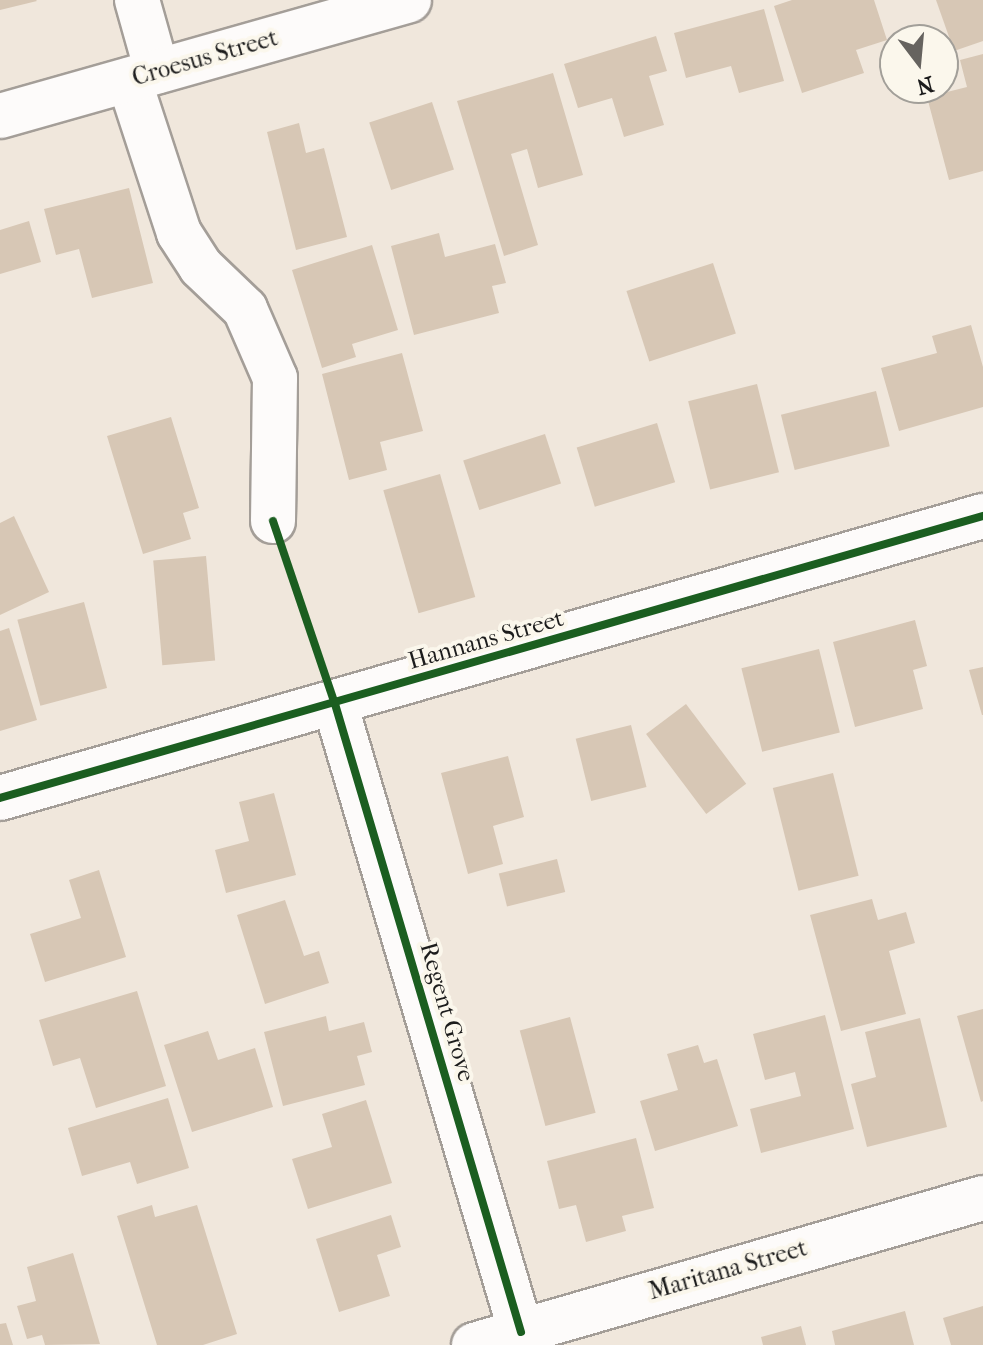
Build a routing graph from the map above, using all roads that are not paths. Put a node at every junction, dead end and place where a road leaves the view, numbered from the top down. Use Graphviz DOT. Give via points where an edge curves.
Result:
graph roads {
  1 [pos="137,0"];
  2 [pos="409,0"];
  3 [pos="143,76"];
  4 [pos="0,116"];
  5 [pos="983,516"];
  6 [pos="273,521"];
  7 [pos="335,704"];
  8 [pos="0,798"];
  9 [pos="983,1198"];
  10 [pos="547,1332"];
  11 [pos="474,1345"];
  1 -- 3 [label="street"];
  2 -- 3 [label="street, Croesus Street"];
  3 -- 4 [label="street, Croesus Street"];
  3 -- 6 [label="street" via="179,233 201,267 245,309 275,378"];
  5 -- 7 [label="street, Hannans Street"];
  7 -- 8 [label="street, Hannans Street"];
  7 -- 10 [label="street, Regent Grove"];
  9 -- 10 [label="street, Maritana Street"];
  10 -- 11 [label="street, Maritana Street"];
}
